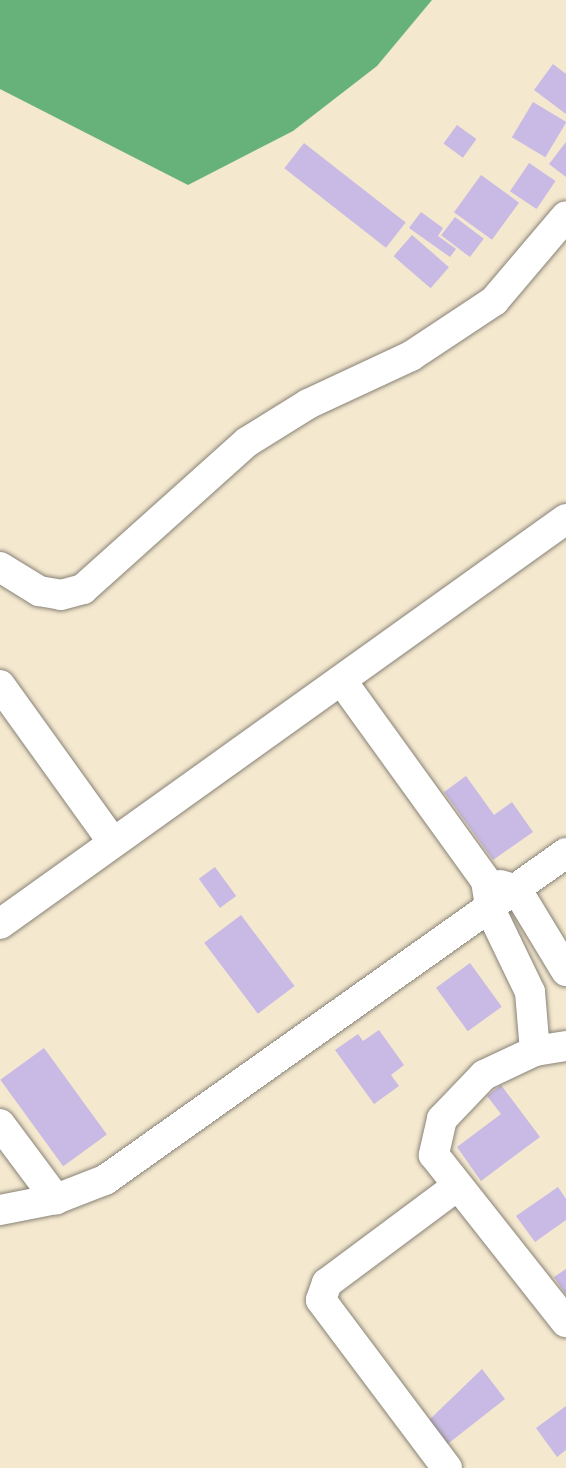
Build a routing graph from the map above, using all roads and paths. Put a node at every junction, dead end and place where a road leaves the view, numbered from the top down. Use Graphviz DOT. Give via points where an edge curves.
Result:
graph roads {
  1 [pos="566,216"];
  2 [pos="566,519"];
  3 [pos="0,566"];
  4 [pos="344,684"];
  5 [pos="0,685"];
  6 [pos="112,841"];
  7 [pos="566,853"];
  8 [pos="486,881"];
  9 [pos="517,890"];
  10 [pos="491,911"];
  11 [pos="0,925"];
  12 [pos="566,971"];
  13 [pos="566,1046"];
  14 [pos="535,1051"];
  15 [pos="0,1125"];
  16 [pos="457,1186"];
  17 [pos="56,1199"];
  18 [pos="2,1205"];
  19 [pos="566,1322"];
  20 [pos="447,1468"];
  1 -- 3 [label="street" via="494,301 411,356 308,404 247,442 83,589 61,595 39,591"];
  2 -- 4 [label="street"];
  4 -- 6 [label="street"];
  4 -- 8 [label="street"];
  5 -- 6 [label="street"];
  6 -- 11 [label="street"];
  7 -- 9 [label="street"];
  8 -- 9 [label="street"];
  8 -- 10 [label="street"];
  9 -- 10 [label="street"];
  9 -- 12 [label="street"];
  10 -- 14 [label="street" via="530,992"];
  10 -- 17 [label="street" via="105,1180"];
  13 -- 14 [label="street"];
  14 -- 16 [label="street" via="484,1075 442,1119 434,1155"];
  15 -- 17 [label="street"];
  16 -- 19 [label="street"];
  16 -- 20 [label="street" via="327,1283 321,1300"];
  17 -- 18 [label="street"];
}
